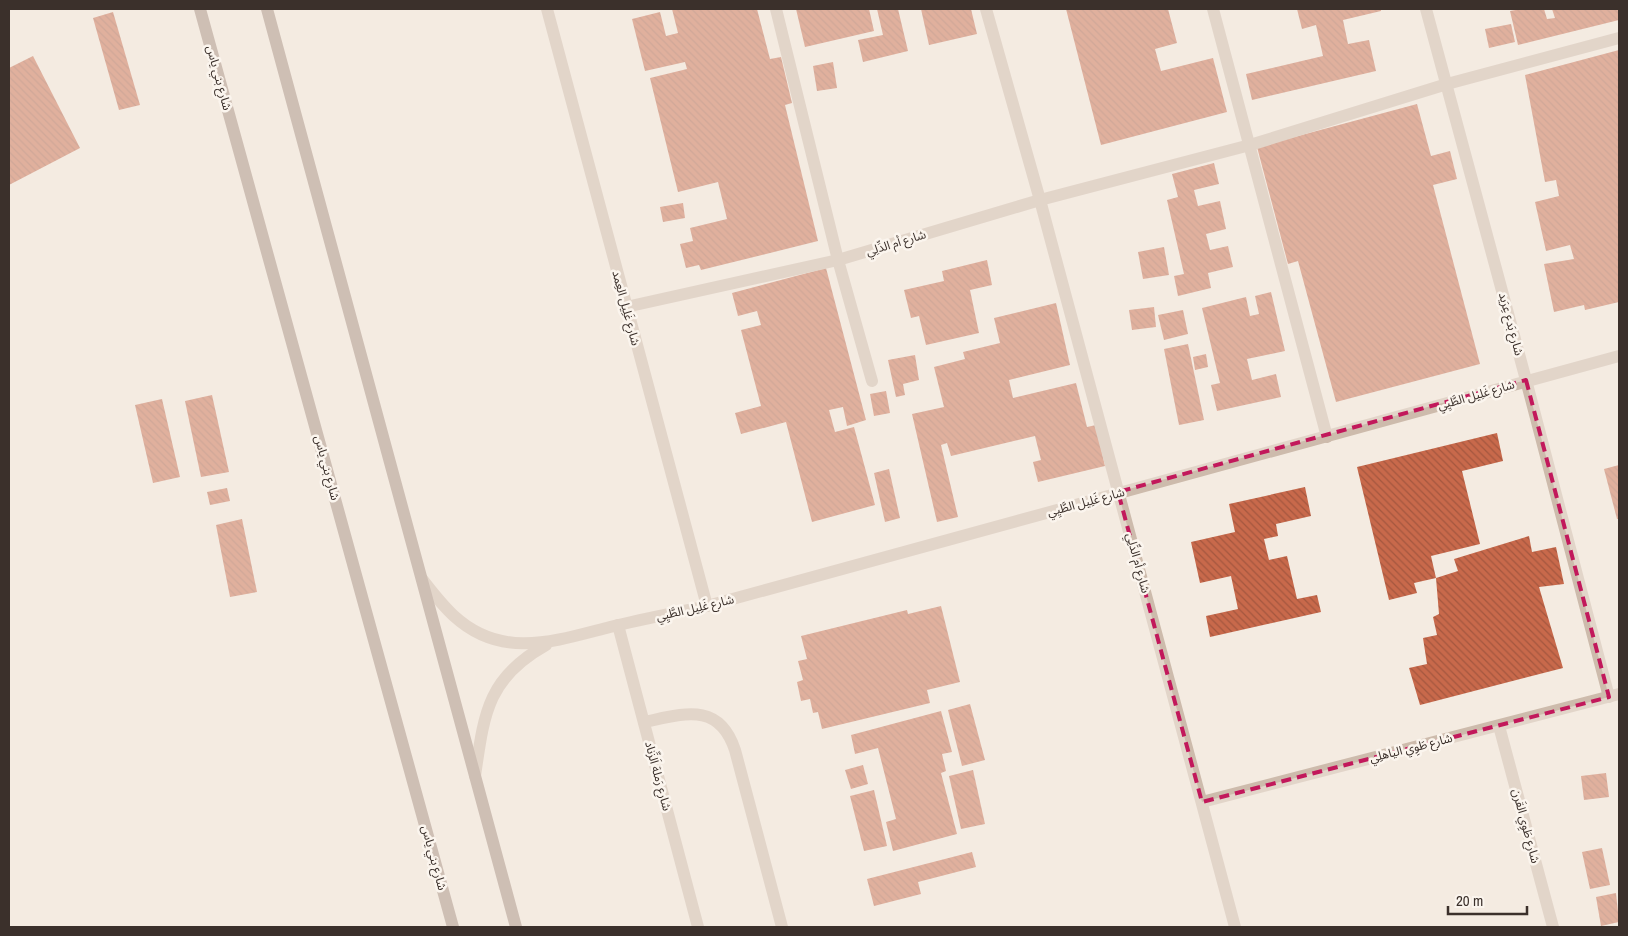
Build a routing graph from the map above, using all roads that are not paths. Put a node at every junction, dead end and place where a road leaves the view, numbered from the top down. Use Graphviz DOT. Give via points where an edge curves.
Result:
graph roads {
  1 [pos="200,9"];
  2 [pos="267,9"];
  3 [pos="547,9"];
  4 [pos="776,9"];
  5 [pos="986,9"];
  6 [pos="1213,9"];
  7 [pos="1426,9"];
  8 [pos="1619,38"];
  9 [pos="1447,84"];
  10 [pos="1250,145"];
  11 [pos="1040,200"];
  12 [pos="838,260"];
  13 [pos="626,308"];
  14 [pos="1619,356"];
  15 [pos="1526,380"];
  16 [pos="872,381"];
  17 [pos="1327,437"];
  18 [pos="1118,492"];
  19 [pos="422,579"];
  20 [pos="707,606"];
  21 [pos="618,625"];
  22 [pos="551,642"];
  23 [pos="1614,696"];
  24 [pos="644,722"];
  25 [pos="1499,726"];
  26 [pos="475,776"];
  27 [pos="1202,802"];
  28 [pos="453,927"];
  29 [pos="516,927"];
  30 [pos="698,927"];
  31 [pos="782,927"];
  32 [pos="1235,927"];
  33 [pos="1552,927"];
  1 -- 28 [label="main road, شارع بني ياس"];
  2 -- 19 [label="main road"];
  3 -- 13 [label="street, شارع غَلِيل العِمد"];
  4 -- 12 [label="street"];
  5 -- 11 [label="street, شارع أم الدِّلِي"];
  6 -- 10 [label="street"];
  7 -- 9 [label="street, شارع بَدع عِرَيد"];
  8 -- 9 [label="street"];
  9 -- 10 [label="street"];
  9 -- 15 [label="street, شارع بَدع عِرَيد"];
  10 -- 11 [label="street"];
  10 -- 17 [label="street"];
  11 -- 12 [label="street, شارع أم الدِّلِي"];
  11 -- 18 [label="street, شارع أم الدِّلِي"];
  12 -- 13 [label="street, شارع أم الدِّلِي"];
  12 -- 16 [label="street"];
  13 -- 20 [label="street, شارع غَلِيل العِمد"];
  14 -- 15 [label="street, شارع غَلِيل الطَّيِي"];
  15 -- 17 [label="street, شارع غَلِيل الطَّيِي"];
  15 -- 23 [label="street, شارع بَدع عِرَيد"];
  17 -- 18 [label="street, شارع غَلِيل الطَّيِي"];
  18 -- 20 [label="street, شارع غَلِيل الطَّيِي"];
  18 -- 27 [label="street, شارع أم الدِّلِي"];
  19 -- 22 [label="street, شارع غَلِيل الطَّيِي" via="455,618 483,635 504,642"];
  19 -- 26 [label="main road"];
  20 -- 21 [label="street, شارع غَلِيل الطَّيِي"];
  21 -- 22 [label="street, شارع غَلِيل الطَّيِي"];
  21 -- 24 [label="street, شارع رَملة اَلزِّناد"];
  22 -- 26 [label="street, شارع غَلِيل الطَّيِي" via="512,669 498,688 487,709"];
  23 -- 25 [label="street, شارع طَوِي الياهلِي"];
  24 -- 30 [label="street, شارع رَملة اَلزِّناد"];
  24 -- 31 [label="street" via="690,713 702,714 728,733"];
  25 -- 27 [label="street, شارع طَوِي الياهلِي"];
  25 -- 33 [label="street, شارع طَوِي القَرن"];
  26 -- 29 [label="main road"];
  27 -- 32 [label="street, شارع أم الدِّلِي"];
}
